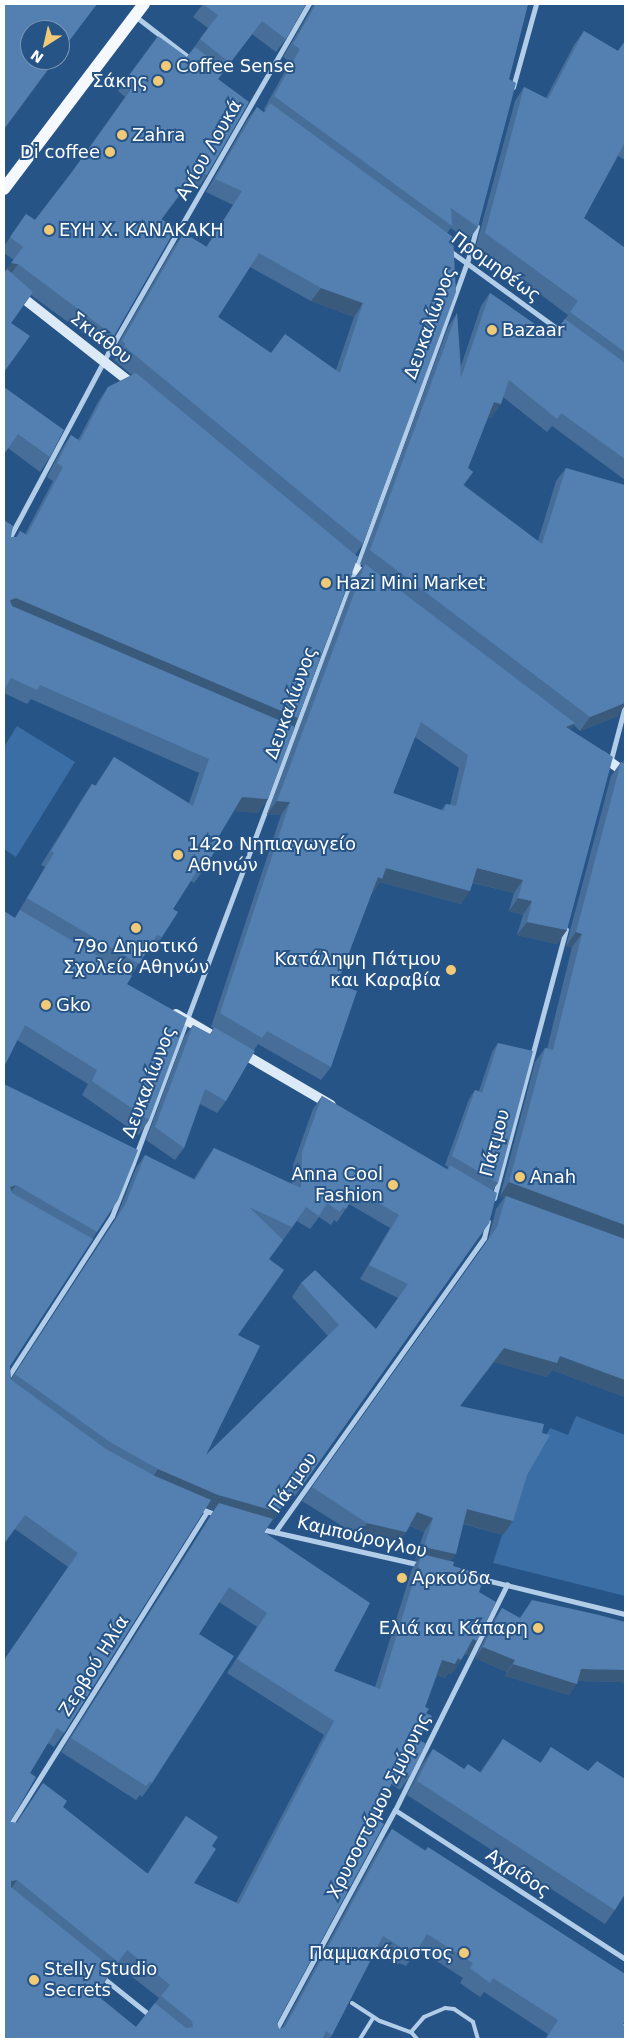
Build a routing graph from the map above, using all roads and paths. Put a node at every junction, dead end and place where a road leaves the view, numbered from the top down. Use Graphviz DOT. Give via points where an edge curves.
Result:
graph roads {
  1 [pos="144,4"];
  2 [pos="309,4"];
  3 [pos="536,4"];
  4 [pos="135,16"];
  5 [pos="196,63"];
  6 [pos="513,90"];
  7 [pos="243,99"];
  8 [pos="251,105"];
  9 [pos="259,110"];
  10 [pos="4,189"];
  11 [pos="480,215"];
  12 [pos="443,246"];
  13 [pos="467,263"];
  14 [pos="4,283"];
  15 [pos="570,338"];
  16 [pos="106,362"];
  17 [pos="144,393"];
  18 [pos="4,548"];
  19 [pos="333,550"];
  20 [pos="356,569"];
  21 [pos="380,587"];
  22 [pos="625,706"];
  23 [pos="283,735"];
  24 [pos="292,739"];
  25 [pos="594,750"];
  26 [pos="609,767"];
  27 [pos="625,773"];
  28 [pos="566,926"];
  29 [pos="170,1010"];
  30 [pos="187,1020"];
  31 [pos="340,1110"];
  32 [pos="81,1247"];
  33 [pos="89,1252"];
  34 [pos="4,1383"];
  35 [pos="193,1506"];
  36 [pos="207,1512"];
  37 [pos="223,1518"];
  38 [pos="257,1528"];
  39 [pos="275,1532"];
  40 [pos="432,1567"];
  41 [pos="470,1576"];
  42 [pos="508,1584"];
  43 [pos="625,1614"];
  44 [pos="395,1810"];
  45 [pos="4,1835"];
  46 [pos="625,1959"];
  47 [pos="96,1972"];
  48 [pos="352,2003"];
  49 [pos="373,2018"];
  50 [pos="157,2021"];
  51 [pos="625,2025"];
  52 [pos="411,2032"];
  53 [pos="271,2039"];
  54 [pos="360,2039"];
  55 [pos="417,2039"];
  56 [pos="478,2039"];
  57 [pos="616,2039"];
  1 -- 4 [label="main road"];
  2 -- 8 [label="street, Αγίου Λουκά"];
  3 -- 6 [label="street"];
  4 -- 5 [label="street"];
  4 -- 10 [label="main road"];
  7 -- 8 [label="street"];
  8 -- 9 [label="street"];
  8 -- 16 [label="street, Αγίου Λουκά"];
  11 -- 13 [label="street, Δευκαλίωνος"];
  12 -- 13 [label="street, Προμηθέως"];
  13 -- 15 [label="street, Προμηθέως"];
  13 -- 20 [label="street, Δευκαλίωνος"];
  14 -- 16 [label="street, Σκιάθου"];
  16 -- 17 [label="street, Σκιάθου"];
  16 -- 18 [label="street, Αγίου Λουκά"];
  19 -- 20 [label="street"];
  20 -- 21 [label="street"];
  20 -- 24 [label="street, Δευκαλίωνος"];
  22 -- 26 [label="street"];
  23 -- 24 [label="street"];
  24 -- 30 [label="street, Δευκαλίωνος"];
  25 -- 26 [label="street"];
  26 -- 27 [label="street"];
  28 -- 39 [label="street, Πάτμου" via="484,1238"];
  29 -- 30 [label="street"];
  30 -- 31 [label="street"];
  30 -- 33 [label="street, Δευκαλίωνος" via="115,1207"];
  32 -- 33 [label="street"];
  33 -- 34 [label="street, Δευκαλίωνος"];
  35 -- 36 [label="street"];
  36 -- 37 [label="street"];
  36 -- 45 [label="street, Ζερβού Ηλία"];
  38 -- 39 [label="street, Καμπούρογλου"];
  39 -- 40 [label="street, Καμπούρογλου"];
  41 -- 42 [label="street"];
  42 -- 43 [label="street"];
  42 -- 44 [label="street, Χρυσοστόμου Σμύρνης"];
  44 -- 46 [label="street, Αχρίδος"];
  44 -- 53 [label="street, Χρυσοστόμου Σμύρνης"];
  47 -- 50 [label="street"];
  48 -- 49 [label="lane"];
  49 -- 52 [label="lane"];
  49 -- 54 [label="lane"];
  51 -- 57 [label="street"];
  52 -- 55 [label="lane"];
  52 -- 56 [label="lane" via="424,2017 445,2008 454,2009 473,2022"];
}
